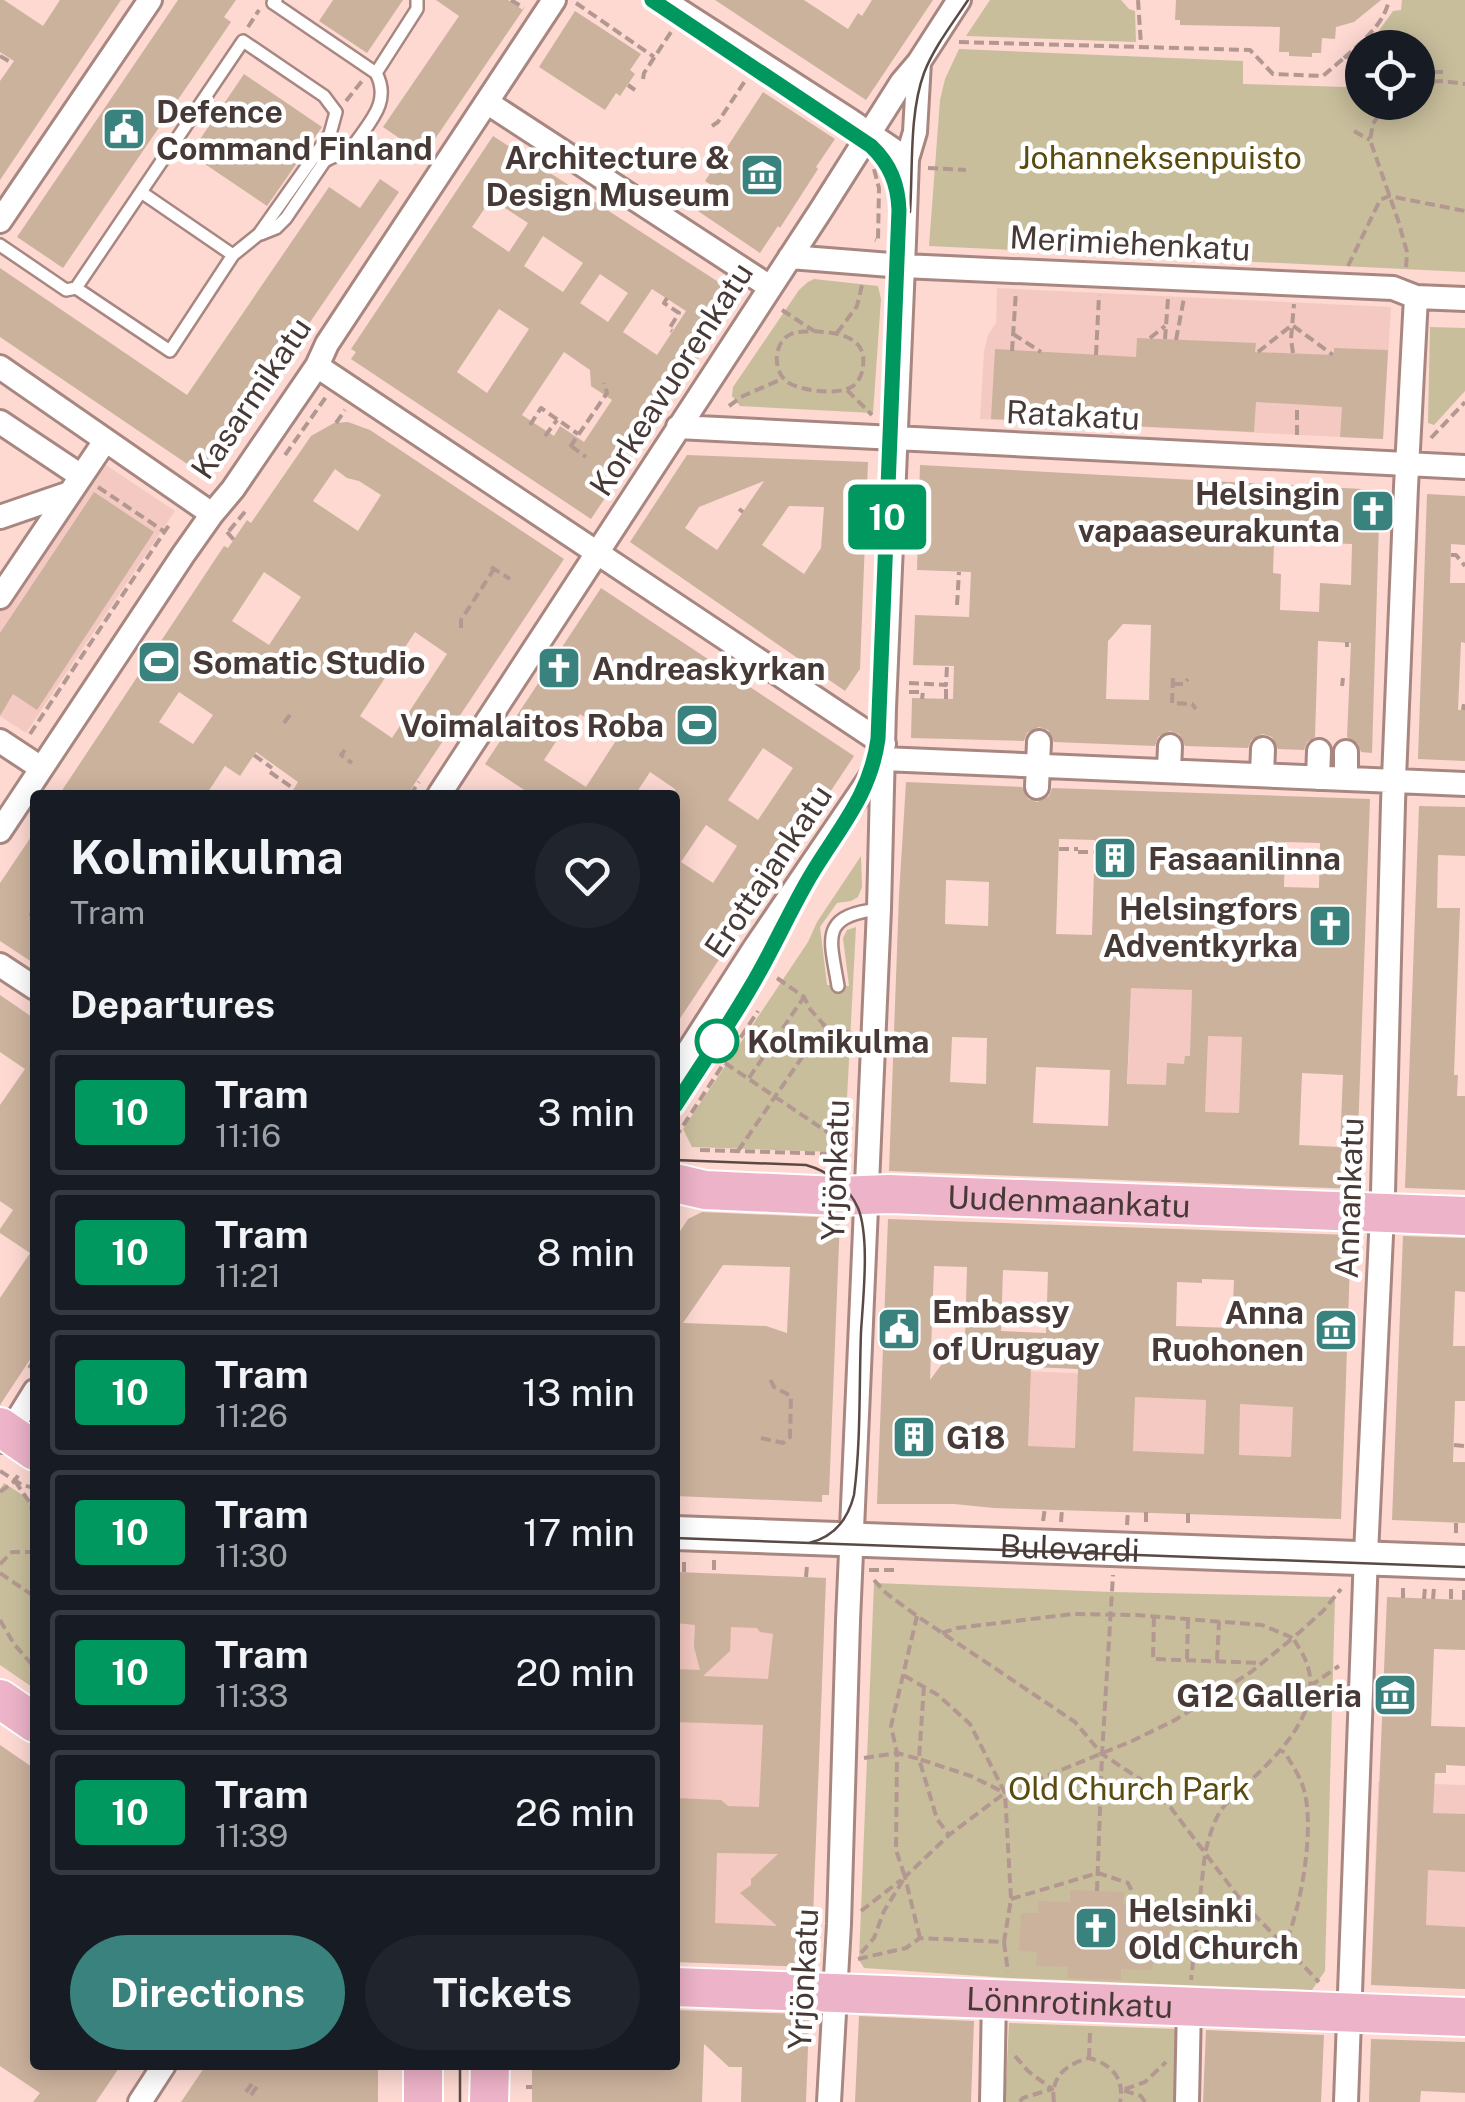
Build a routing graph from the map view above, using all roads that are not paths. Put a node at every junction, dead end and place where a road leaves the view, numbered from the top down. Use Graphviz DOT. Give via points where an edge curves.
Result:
graph roads {
  1 [pos="150,0"];
  2 [pos="276,0"];
  3 [pos="417,0"];
  4 [pos="662,0"];
  5 [pos="960,0"];
  6 [pos="546,5"];
  7 [pos="918,62"];
  8 [pos="376,73"];
  9 [pos="488,103"];
  10 [pos="869,132"];
  11 [pos="918,164"];
  12 [pos="141,192"];
  13 [pos="0,221"];
  14 [pos="259,234"];
  15 [pos="0,245"];
  16 [pos="232,255"];
  17 [pos="790,257"];
  18 [pos="903,266"];
  19 [pos="76,288"];
  20 [pos="770,288"];
  21 [pos="1416,297"];
  22 [pos="1465,299"];
  23 [pos="317,366"];
  24 [pos="0,367"];
  25 [pos="0,422"];
  26 [pos="678,427"];
  27 [pos="896,438"];
  28 [pos="105,441"];
  29 [pos="1407,464"];
  30 [pos="1465,467"];
  31 [pos="76,485"];
  32 [pos="0,517"];
  33 [pos="221,526"];
  34 [pos="596,552"];
  35 [pos="0,598"];
  36 [pos="9,747"];
  37 [pos="1320,751"];
  38 [pos="1346,752"];
  39 [pos="907,757"];
  40 [pos="41,768"];
  41 [pos="1443,774"];
  42 [pos="1318,778"];
  43 [pos="1346,779"];
  44 [pos="1394,787"];
  45 [pos="442,790"];
  46 [pos="0,831"];
  47 [pos="879,909"];
  48 [pos="0,965"];
  49 [pos="30,985"];
  50 [pos="838,986"];
  51 [pos="680,1064"];
  52 [pos="685,1191"];
  53 [pos="867,1193"];
  54 [pos="1381,1213"];
  55 [pos="1465,1216"];
  56 [pos="30,1403"];
  57 [pos="11,1448"];
  58 [pos="852,1541"];
  59 [pos="680,1547"];
  60 [pos="1366,1559"];
  61 [pos="1457,1563"];
  62 [pos="0,1699"];
  63 [pos="30,1720"];
  64 [pos="680,1987"];
  65 [pos="835,1992"];
  66 [pos="999,2002"];
  67 [pos="1339,2002"];
  68 [pos="1465,2017"];
  69 [pos="1189,2023"];
  70 [pos="161,2070"];
  71 [pos="422,2070"];
  72 [pos="490,2070"];
  73 [pos="140,2102"];
  74 [pos="423,2102"];
  75 [pos="489,2102"];
  76 [pos="830,2102"];
  77 [pos="992,2102"];
  78 [pos="1187,2102"];
  79 [pos="1346,2102"];
  1 -- 13 [label="street"];
  2 -- 8 [label="lane"];
  3 -- 8 [label="lane"];
  4 -- 10 [label="street"];
  5 -- 7 [label="street, Korkeavuorenkatu"];
  6 -- 9 [label="street, Kasarmikatu"];
  7 -- 10 [label="street, Korkeavuorenkatu"];
  7 -- 11 [label="street, Yrjönkatu"];
  8 -- 14 [label="lane" via="380,104 352,148 324,162 286,218"];
  9 -- 20 [label="street"];
  9 -- 23 [label="street, Kasarmikatu"];
  10 -- 11 [label="street"];
  10 -- 17 [label="street, Korkeavuorenkatu"];
  11 -- 18 [label="street, Yrjönkatu"];
  12 -- 14 [label="lane" via="243,41 324,96 336,112 330,134"];
  12 -- 16 [label="lane"];
  12 -- 19 [label="lane"];
  14 -- 16 [label="lane"];
  15 -- 19 [label="lane" via="66,290"];
  16 -- 19 [label="lane" via="170,351"];
  17 -- 18 [label="street, Merimiehenkatu"];
  17 -- 20 [label="street, Korkeavuorenkatu"];
  18 -- 21 [label="street, Merimiehenkatu" via="1393,288"];
  18 -- 27 [label="street, Yrjönkatu"];
  20 -- 26 [label="street, Korkeavuorenkatu"];
  21 -- 22 [label="street, Merimiehenkatu"];
  21 -- 29 [label="street, Annankatu"];
  23 -- 33 [label="street, Kasarmikatu" via="233,489"];
  23 -- 34 [label="street"];
  24 -- 28 [label="street"];
  25 -- 31 [label="street"];
  26 -- 27 [label="street, Ratakatu"];
  26 -- 34 [label="street, Korkeavuorenkatu"];
  27 -- 29 [label="street, Ratakatu"];
  27 -- 39 [label="street, Yrjönkatu"];
  28 -- 31 [label="street"];
  28 -- 33 [label="street"];
  29 -- 30 [label="street, Ratakatu"];
  29 -- 44 [label="street, Annankatu"];
  31 -- 32 [label="street"];
  31 -- 35 [label="street"];
  33 -- 40 [label="street, Kasarmikatu"];
  34 -- 39 [label="street"];
  34 -- 45 [label="street, Korkeavuorenkatu"];
  36 -- 40 [label="street"];
  37 -- 42 [label="street"];
  38 -- 43 [label="street"];
  39 -- 42 [label="street" via="1227,762"];
  39 -- 47 [label="street, Yrjönkatu"];
  39 -- 51 [label="street, Erottajankatu" via="754,949"];
  40 -- 46 [label="street, Kasarmikatu"];
  41 -- 44 [label="street"];
  42 -- 43 [label="street"];
  43 -- 44 [label="street"];
  44 -- 54 [label="street, Annankatu"];
  47 -- 50 [label="lane" via="841,918 835,926"];
  47 -- 53 [label="street, Yrjönkatu"];
  48 -- 49 [label="street"];
  52 -- 53 [label="main road, Uudenmaankatu"];
  53 -- 54 [label="main road, Uudenmaankatu"];
  53 -- 58 [label="street, Yrjönkatu"];
  54 -- 55 [label="main road, Uudenmaankatu"];
  54 -- 60 [label="street, Annankatu"];
  56 -- 57 [label="street"];
  58 -- 59 [label="street, Bulevardi"];
  58 -- 60 [label="street, Bulevardi"];
  58 -- 65 [label="street, Yrjönkatu"];
  60 -- 61 [label="street, Bulevardi"];
  60 -- 67 [label="street, Annankatu"];
  62 -- 63 [label="main road"];
  64 -- 65 [label="main road, Lönnrotinkatu"];
  65 -- 66 [label="main road, Lönnrotinkatu"];
  65 -- 76 [label="street, Yrjönkatu"];
  66 -- 69 [label="main road, Lönnrotinkatu"];
  66 -- 77 [label="street"];
  67 -- 68 [label="main road, Lönnrotinkatu"];
  67 -- 69 [label="main road, Lönnrotinkatu"];
  67 -- 79 [label="street, Annankatu"];
  69 -- 78 [label="street"];
  70 -- 73 [label="street"];
  71 -- 74 [label="main road"];
  72 -- 75 [label="main road"];
}
